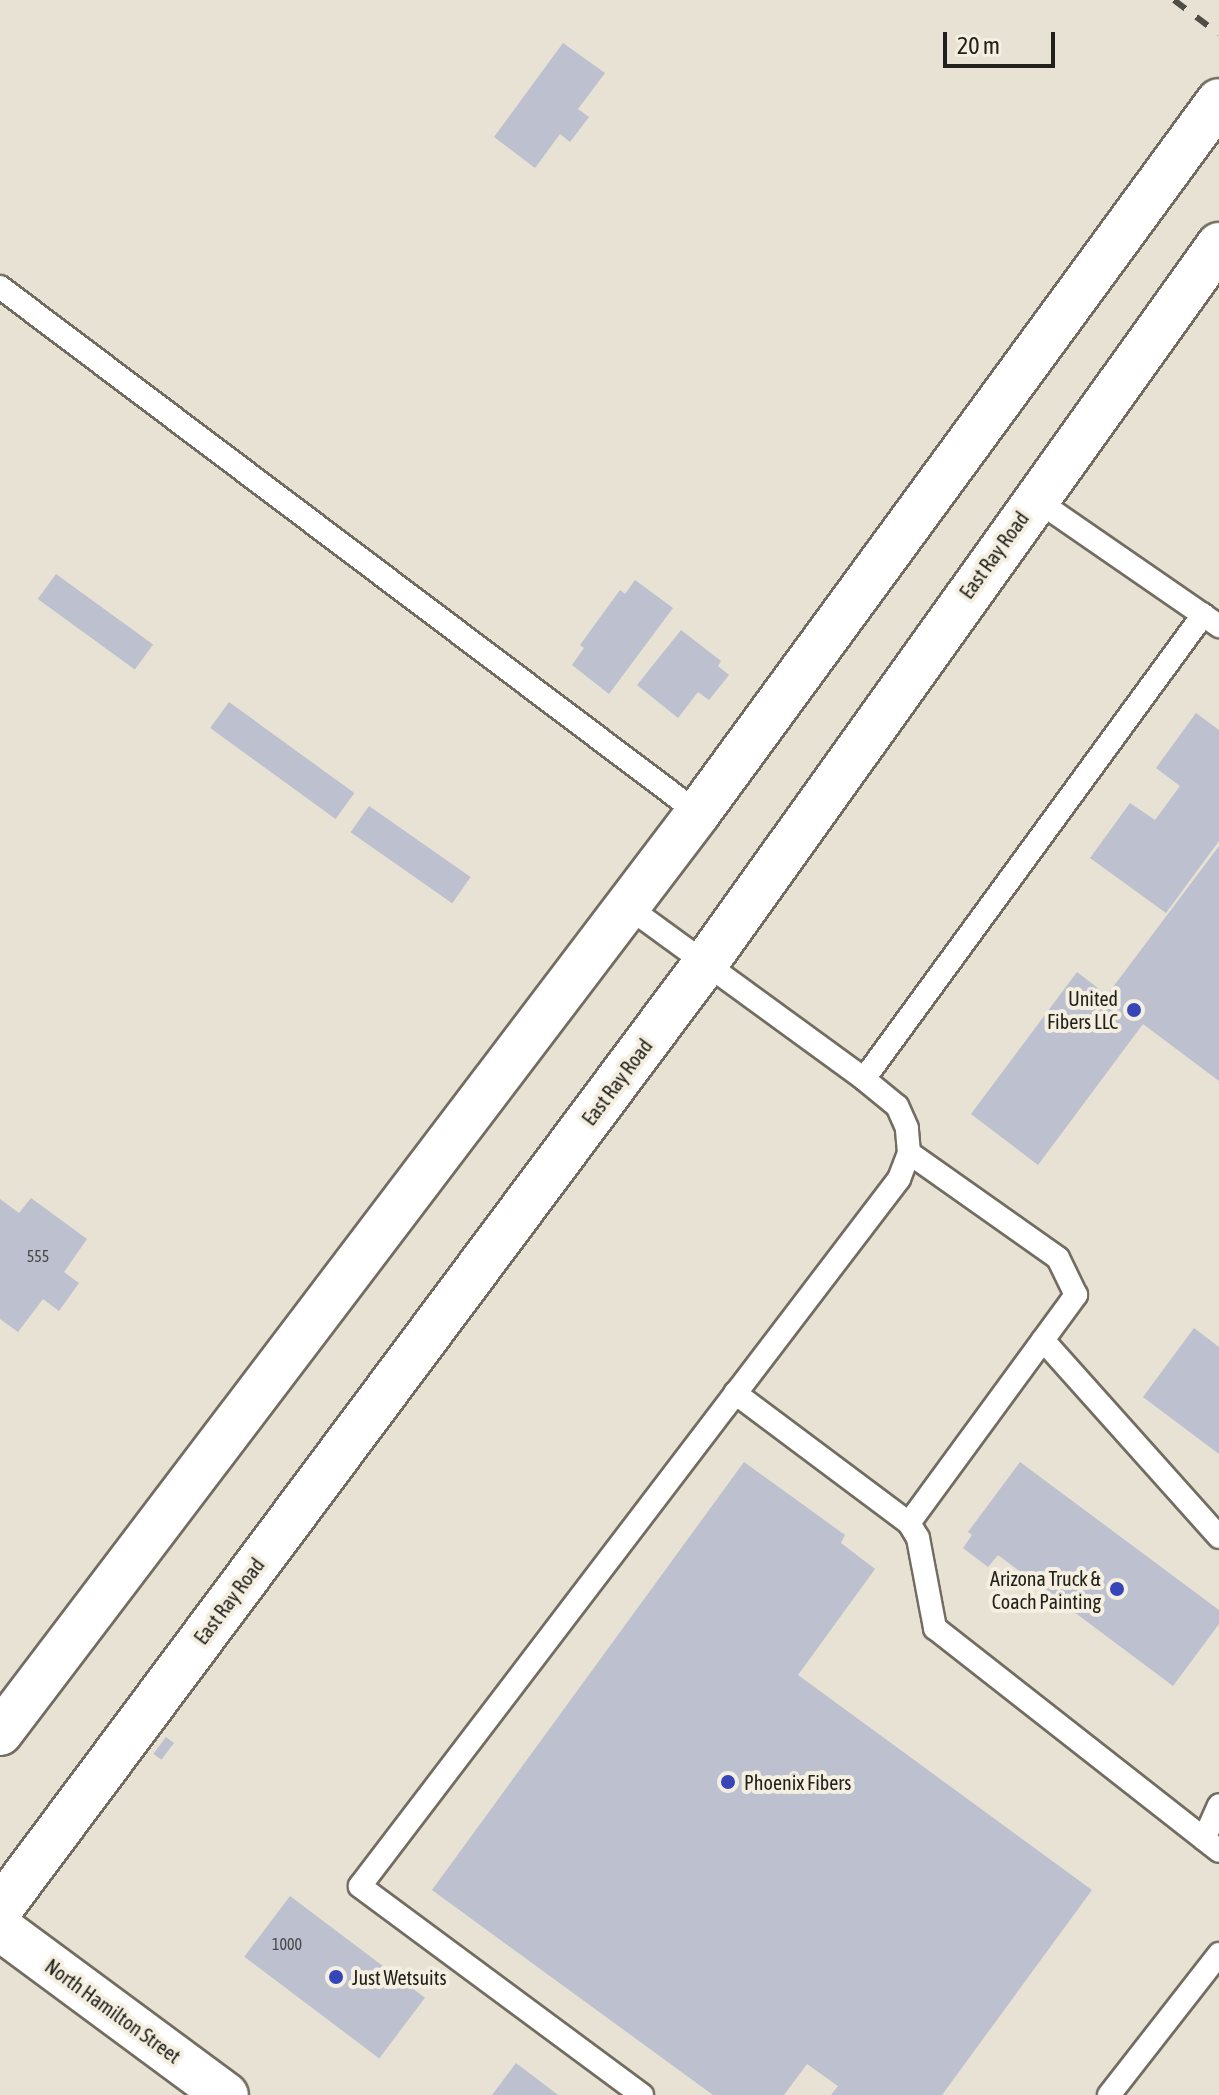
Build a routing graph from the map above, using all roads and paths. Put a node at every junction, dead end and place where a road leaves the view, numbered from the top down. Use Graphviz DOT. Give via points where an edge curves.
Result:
graph roads {
  1 [pos="1219,101"];
  2 [pos="1219,245"];
  3 [pos="0,287"];
  4 [pos="1035,499"];
  5 [pos="1211,621"];
  6 [pos="698,813"];
  7 [pos="627,906"];
  8 [pos="705,964"];
  9 [pos="864,1079"];
  10 [pos="909,1153"];
  11 [pos="1043,1340"];
  12 [pos="735,1393"];
  13 [pos="909,1523"];
  14 [pos="1219,1537"];
  15 [pos="0,1733"];
  16 [pos="1219,1805"];
  17 [pos="1211,1845"];
  18 [pos="0,1909"];
  19 [pos="0,1928"];
  20 [pos="1219,1954"];
  21 [pos="226,2095"];
  22 [pos="642,2095"];
  23 [pos="1109,2095"];
  1 -- 6 [label="main road"];
  2 -- 4 [label="main road, East Ray Road"];
  3 -- 6 [label="lane"];
  4 -- 5 [label="lane"];
  4 -- 8 [label="main road, East Ray Road"];
  5 -- 9 [label="lane"];
  6 -- 7 [label="main road"];
  7 -- 8 [label="lane"];
  7 -- 15 [label="main road"];
  8 -- 9 [label="lane"];
  8 -- 18 [label="main road, East Ray Road"];
  9 -- 10 [label="lane" via="897,1106 907,1128"];
  10 -- 11 [label="lane" via="1058,1258 1076,1295"];
  10 -- 12 [label="lane" via="899,1179"];
  11 -- 13 [label="lane"];
  11 -- 14 [label="lane"];
  12 -- 13 [label="lane"];
  12 -- 22 [label="lane" via="360,1886"];
  13 -- 17 [label="lane" via="918,1538 935,1628"];
  16 -- 17 [label="lane"];
  19 -- 21 [label="main road, North Hamilton Street"];
  20 -- 23 [label="lane"];
}
